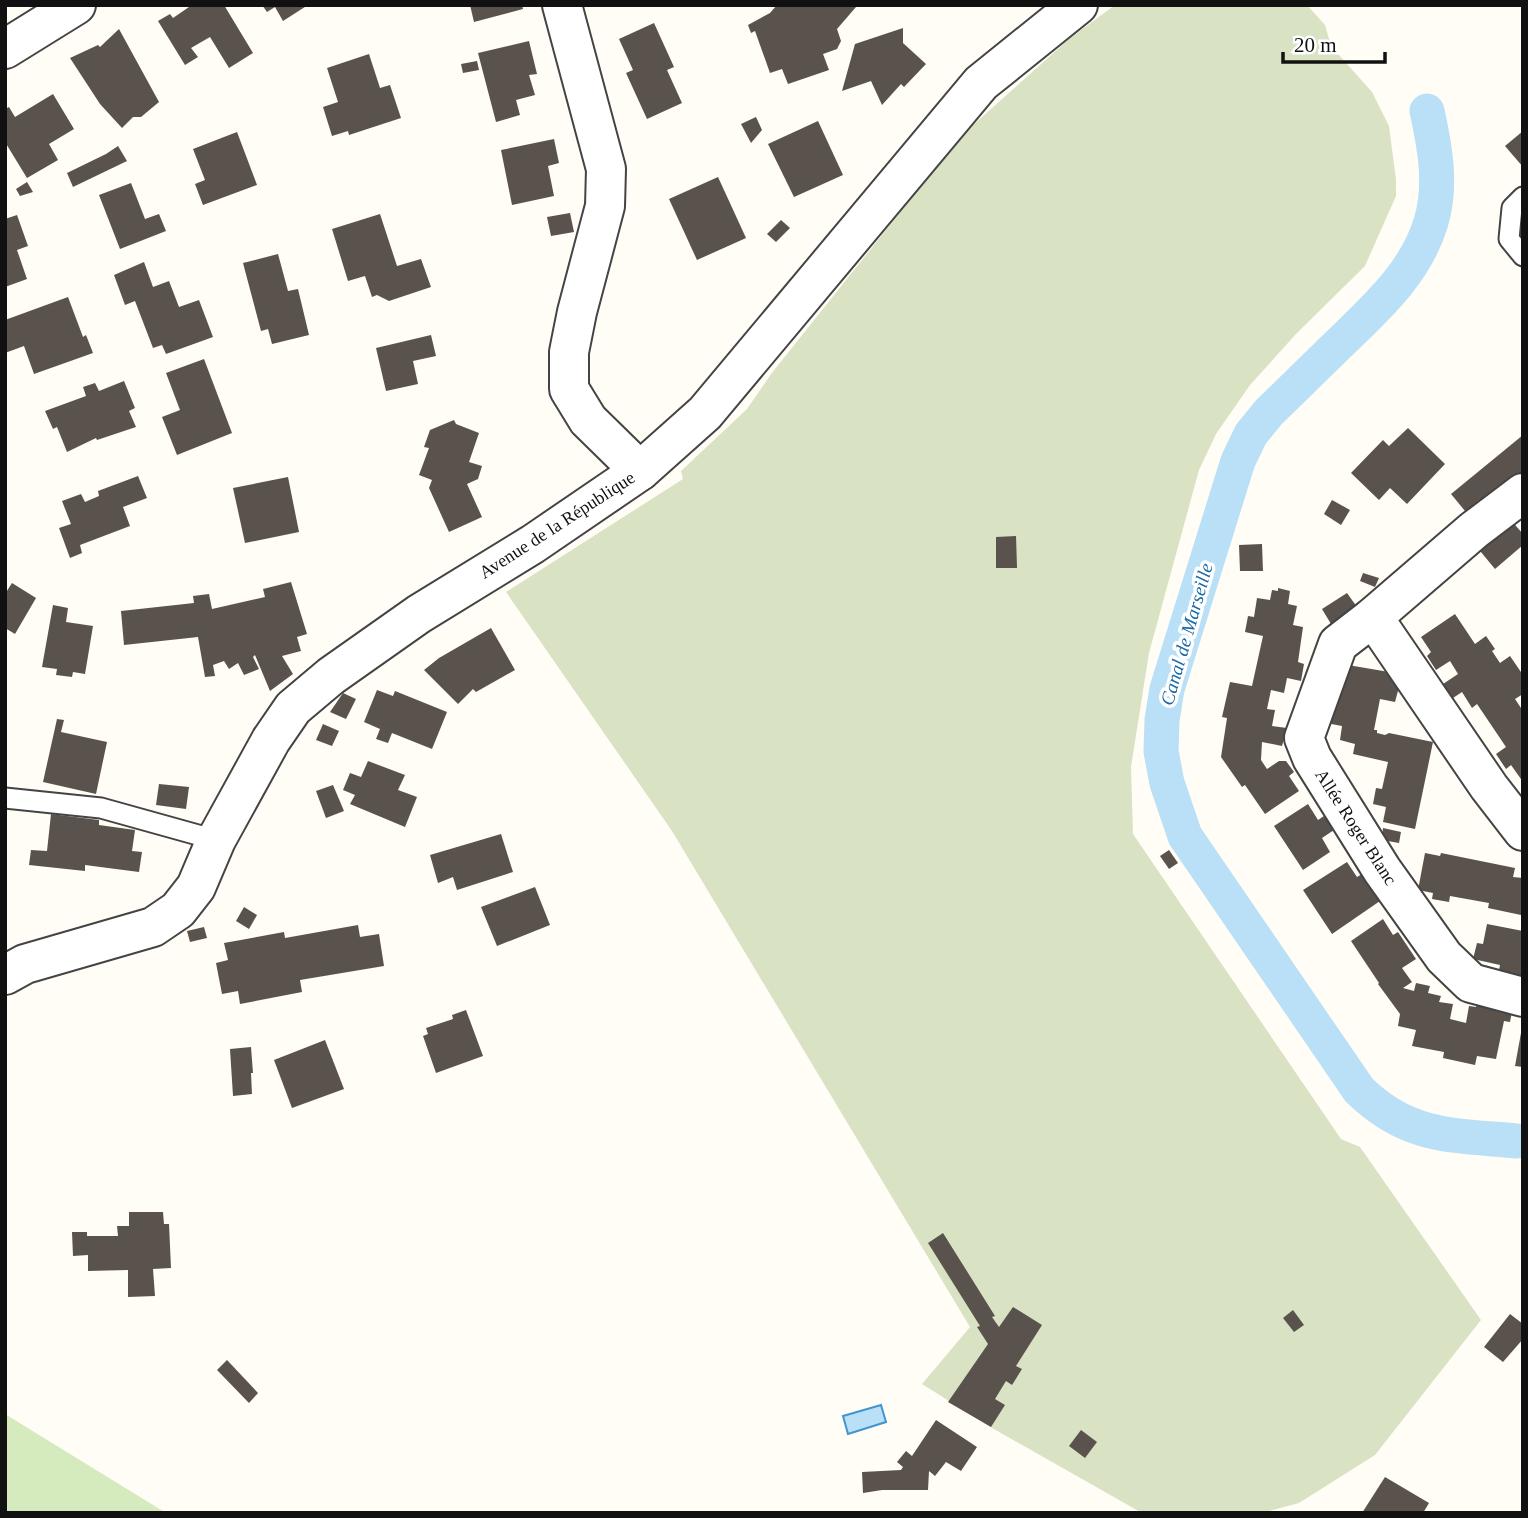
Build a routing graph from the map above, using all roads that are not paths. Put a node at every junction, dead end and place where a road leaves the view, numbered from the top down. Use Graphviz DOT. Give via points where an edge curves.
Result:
graph roads {
  1 [pos="76,5"];
  2 [pos="562,5"];
  3 [pos="1078,5"];
  4 [pos="5,49"];
  5 [pos="1523,197"];
  6 [pos="1523,256"];
  7 [pos="639,471"];
  8 [pos="1523,493"];
  9 [pos="1373,617"];
  10 [pos="5,797"];
  11 [pos="1523,831"];
  12 [pos="216,840"];
  13 [pos="5,975"];
  14 [pos="1523,997"];
  1 -- 4 [label="street"];
  2 -- 7 [label="street" via="606,169 605,206 569,352 569,389 588,420"];
  3 -- 7 [label="street, Avenue de la République" via="981,83 705,413"];
  5 -- 6 [label="lane" via="1512,208 1508,239"];
  7 -- 12 [label="street, Avenue de la République" via="419,614 293,708"];
  8 -- 9 [label="street, Allée Roger Blanc"];
  9 -- 11 [label="street"];
  9 -- 14 [label="street, Allée Roger Blanc" via="1338,644 1304,738 1382,870 1444,957 1471,983"];
  10 -- 12 [label="lane" via="102,808"];
  12 -- 13 [label="street, Avenue de la République" via="196,887 178,910 153,927 25,964"];
}
